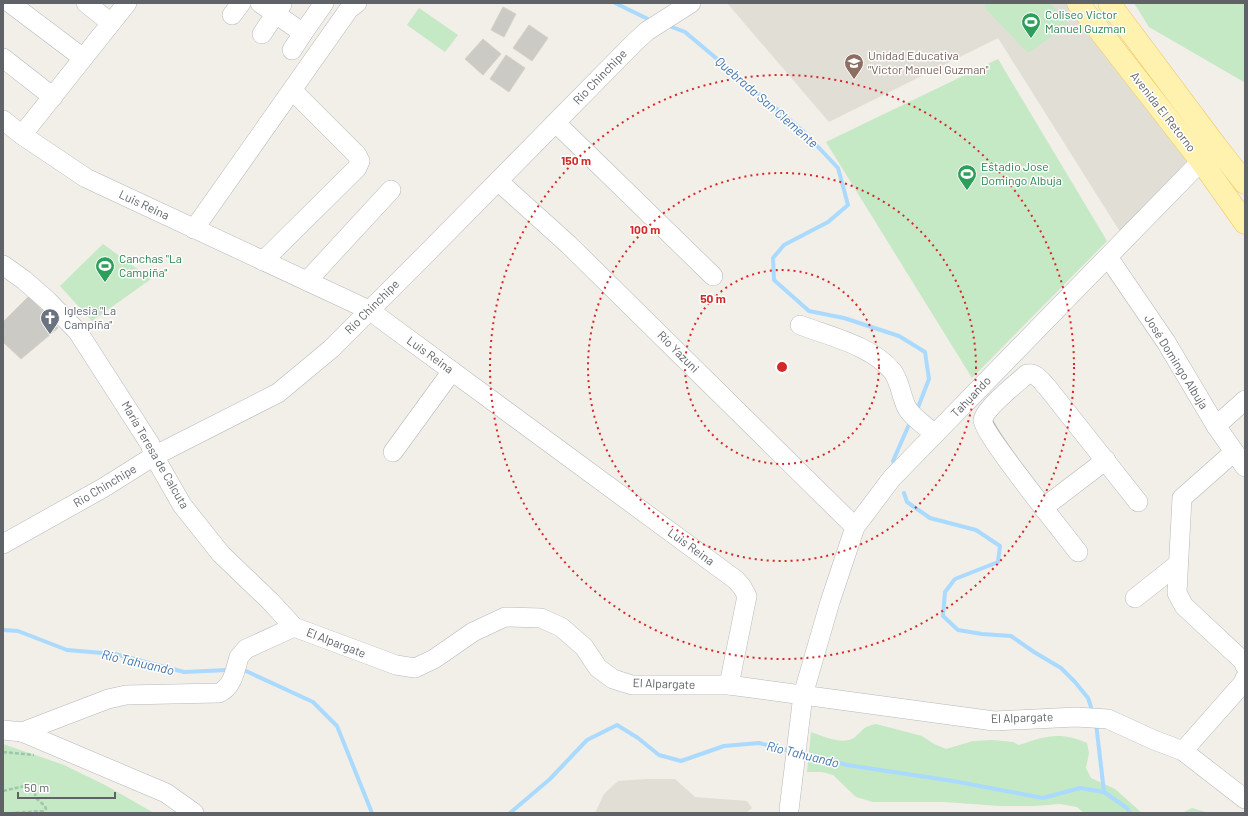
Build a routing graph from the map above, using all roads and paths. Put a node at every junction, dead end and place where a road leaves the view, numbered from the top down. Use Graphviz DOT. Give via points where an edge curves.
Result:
graph roads {
  1 [pos="10,3"];
  2 [pos="86,3"];
  3 [pos="126,3"];
  4 [pos="260,3"];
  5 [pos="324,3"];
  6 [pos="690,3"];
  7 [pos="1078,3"];
  8 [pos="1109,3"];
  9 [pos="349,5"];
  10 [pos="279,8"];
  11 [pos="111,23"];
  12 [pos="303,33"];
  13 [pos="262,34"];
  14 [pos="292,50"];
  15 [pos="3,58"];
  16 [pos="83,58"];
  17 [pos="293,91"];
  18 [pos="53,97"];
  19 [pos="3,120"];
  20 [pos="556,123"];
  21 [pos="22,135"];
  22 [pos="1208,154"];
  23 [pos="498,182"];
  24 [pos="1245,183"];
  25 [pos="391,190"];
  26 [pos="1242,214"];
  27 [pos="194,229"];
  28 [pos="1108,257"];
  29 [pos="263,261"];
  30 [pos="3,265"];
  31 [pos="713,276"];
  32 [pos="307,281"];
  33 [pos="369,310"];
  34 [pos="800,325"];
  35 [pos="452,371"];
  36 [pos="991,376"];
  37 [pos="1007,392"];
  38 [pos="1245,400"];
  39 [pos="1216,426"];
  40 [pos="935,434"];
  41 [pos="393,452"];
  42 [pos="1234,452"];
  43 [pos="154,456"];
  44 [pos="1106,460"];
  45 [pos="1245,467"];
  46 [pos="1138,502"];
  47 [pos="1043,508"];
  48 [pos="855,527"];
  49 [pos="3,544"];
  50 [pos="1078,552"];
  51 [pos="1178,564"];
  52 [pos="1135,598"];
  53 [pos="294,627"];
  54 [pos="1245,666"];
  55 [pos="1245,678"];
  56 [pos="729,685"];
  57 [pos="803,700"];
  58 [pos="3,730"];
  59 [pos="22,732"];
  60 [pos="1183,751"];
  61 [pos="3,791"];
  62 [pos="1245,799"];
  63 [pos="788,812"];
  64 [pos="12,813"];
  65 [pos="194,813"];
  1 -- 16 [label="street"];
  2 -- 11 [label="street"];
  3 -- 11 [label="street"];
  4 -- 10 [label="street"];
  5 -- 12 [label="street"];
  6 -- 20 [label="street, Rio Chinchipe" via="634,42"];
  7 -- 22 [label="main road, Avenida El Retorno"];
  8 -- 22 [label="main road, Avenida El Retorno"];
  9 -- 17 [label="street"];
  10 -- 12 [label="street"];
  10 -- 13 [label="street"];
  11 -- 16 [label="street"];
  12 -- 14 [label="street"];
  15 -- 18 [label="street"];
  16 -- 18 [label="street"];
  17 -- 27 [label="street"];
  17 -- 29 [label="street" via="360,161 358,168"];
  18 -- 21 [label="street"];
  19 -- 21 [label="street, Luis Reina"];
  20 -- 23 [label="street, Rio Chinchipe"];
  20 -- 31 [label="street"];
  21 -- 27 [label="street, Luis Reina" via="86,178"];
  22 -- 24 [label="main road, Avenida El Retorno"];
  22 -- 26 [label="main road, Avenida El Retorno"];
  22 -- 28 [label="street, Tahuando"];
  23 -- 33 [label="street, Rio Chinchipe"];
  23 -- 48 [label="street, Rio Yazuni" via="569,245"];
  25 -- 32 [label="street"];
  27 -- 29 [label="street, Luis Reina"];
  28 -- 36 [label="street, Tahuando"];
  28 -- 39 [label="street, José Domingo Albuja" via="1166,342"];
  29 -- 32 [label="street, Luis Reina"];
  30 -- 43 [label="street, María Teresa de Calcuta" via="48,301 78,332 150,444"];
  32 -- 33 [label="street, Luis Reina"];
  33 -- 35 [label="street, Luis Reina"];
  33 -- 43 [label="street, Rio Chinchipe" via="330,349 278,393"];
  34 -- 40 [label="street" via="852,344 884,363 896,378 909,411"];
  35 -- 41 [label="street"];
  35 -- 56 [label="street, Luis Reina" via="736,580 747,596"];
  36 -- 37 [label="street"];
  36 -- 40 [label="street, Tahuando"];
  37 -- 44 [label="street" via="1027,374 1035,374"];
  37 -- 47 [label="street" via="986,412 983,424"];
  38 -- 39 [label="street"];
  39 -- 42 [label="street, José Domingo Albuja"];
  40 -- 48 [label="street, Tahuando" via="892,478"];
  42 -- 45 [label="street, José Domingo Albuja"];
  42 -- 51 [label="street" via="1182,498"];
  43 -- 49 [label="street, Rio Chinchipe"];
  43 -- 53 [label="street, María Teresa de Calcuta" via="182,505 221,554"];
  44 -- 46 [label="street"];
  44 -- 47 [label="street"];
  47 -- 50 [label="street"];
  48 -- 57 [label="street, Tahuando" via="830,602"];
  51 -- 52 [label="street"];
  51 -- 54 [label="street" via="1177,593 1180,600 1243,661"];
  53 -- 56 [label="street, El Alpargate" via="396,666 415,668 434,659 473,632 505,617 541,618 561,627 584,647 598,668 613,679 632,685"];
  53 -- 59 [label="street, El Alpargate" via="246,649 239,657 229,686 219,693 126,695 108,699"];
  55 -- 60 [label="street"];
  56 -- 57 [label="street, El Alpargate"];
  57 -- 60 [label="street, El Alpargate" via="994,721 1076,717 1108,719"];
  57 -- 63 [label="street, Tahuando"];
  58 -- 59 [label="street"];
  59 -- 65 [label="street" via="166,793"];
  60 -- 62 [label="street, El Alpargate"];
  61 -- 64 [label="path" via="29,785 46,809"];
}
